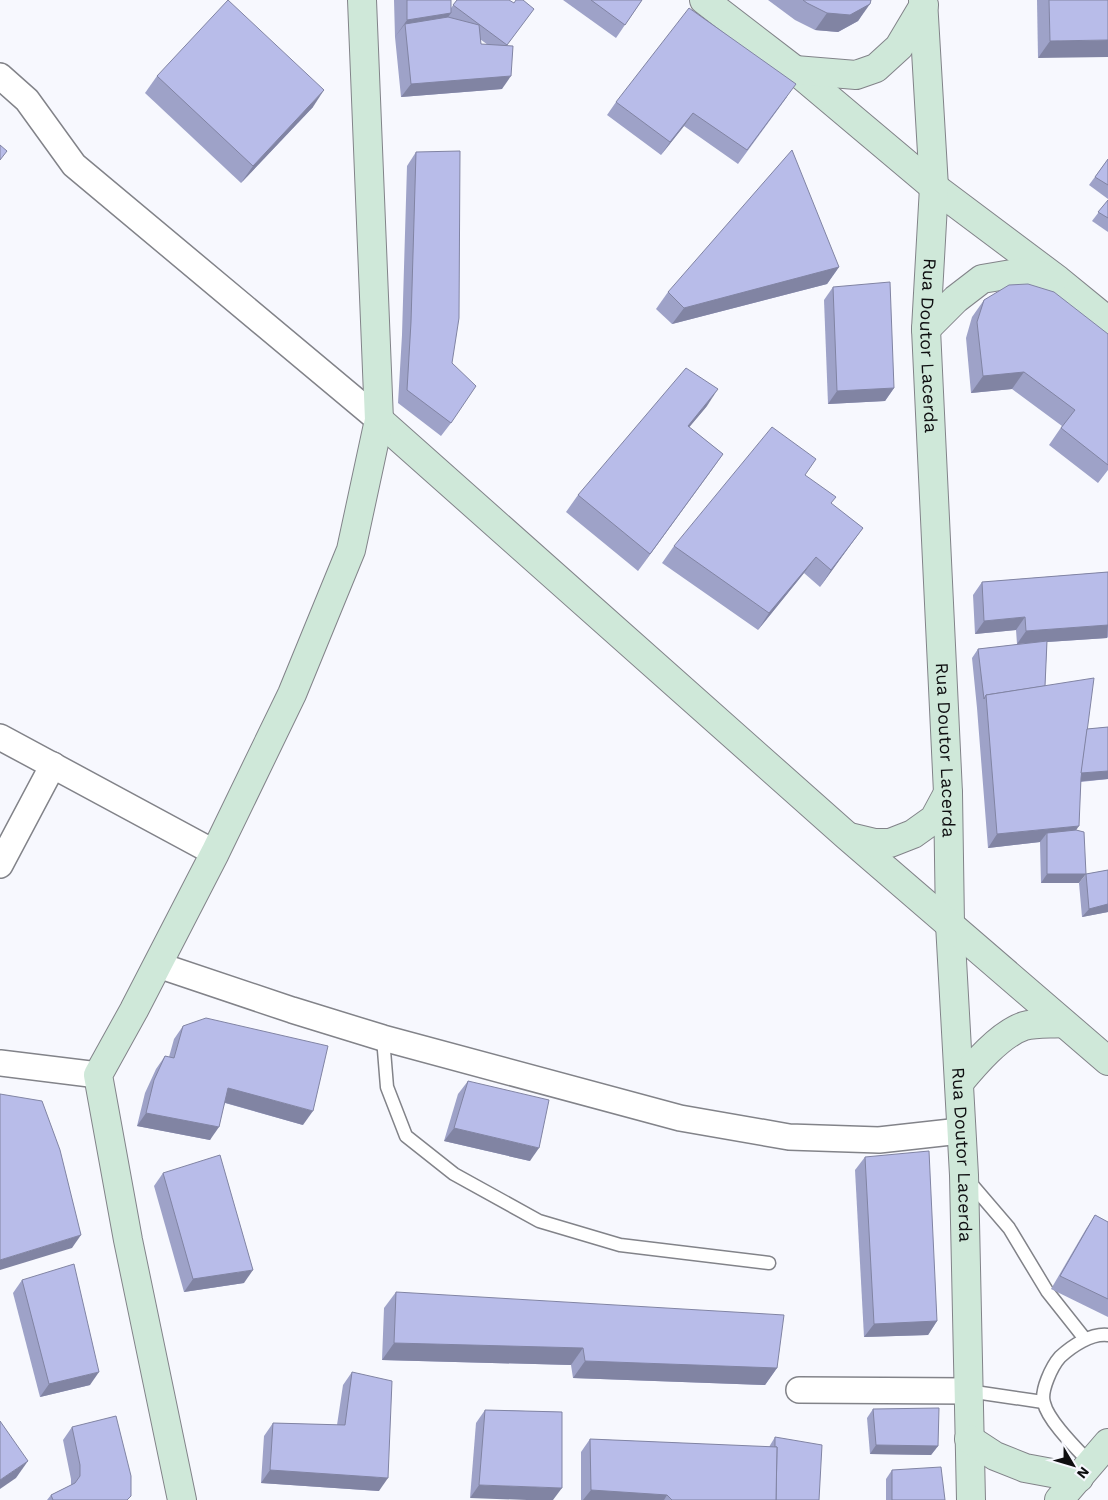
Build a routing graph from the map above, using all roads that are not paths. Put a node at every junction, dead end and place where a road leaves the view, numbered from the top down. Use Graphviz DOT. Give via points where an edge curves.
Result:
graph roads {
  1 [pos="362,0"];
  2 [pos="704,0"];
  3 [pos="923,3"];
  4 [pos="795,70"];
  5 [pos="0,76"];
  6 [pos="934,187"];
  7 [pos="1058,280"];
  8 [pos="1108,321"];
  9 [pos="926,329"];
  10 [pos="379,420"];
  11 [pos="0,736"];
  12 [pos="53,765"];
  13 [pos="948,793"];
  14 [pos="848,836"];
  15 [pos="215,853"];
  16 [pos="0,865"];
  17 [pos="950,924"];
  18 [pos="158,965"];
  19 [pos="1063,1023"];
  20 [pos="383,1038"];
  21 [pos="1108,1061"];
  22 [pos="0,1063"];
  23 [pos="98,1075"];
  24 [pos="959,1083"];
  25 [pos="960,1131"];
  26 [pos="964,1175"];
  27 [pos="769,1264"];
  28 [pos="1108,1335"];
  29 [pos="1085,1339"];
  30 [pos="798,1390"];
  31 [pos="968,1391"];
  32 [pos="1043,1402"];
  33 [pos="970,1439"];
  34 [pos="1108,1443"];
  35 [pos="1085,1471"];
  36 [pos="182,1500"];
  37 [pos="971,1500"];
  38 [pos="1059,1500"];
  1 -- 10 [label="main road"];
  2 -- 4 [label="main road"];
  3 -- 4 [label="main road" via="899,47 876,68 856,76"];
  3 -- 6 [label="main road, Rua Doutor Lacerda"];
  4 -- 6 [label="main road"];
  5 -- 10 [label="street" via="27,100 74,165"];
  6 -- 7 [label="main road"];
  6 -- 9 [label="main road, Rua Doutor Lacerda"];
  7 -- 8 [label="main road"];
  7 -- 9 [label="main road" via="1024,272 982,279"];
  9 -- 13 [label="main road, Rua Doutor Lacerda"];
  10 -- 14 [label="main road"];
  10 -- 15 [label="main road" via="351,550 292,694"];
  11 -- 12 [label="street"];
  12 -- 15 [label="street"];
  12 -- 16 [label="street"];
  13 -- 14 [label="main road" via="934,819 913,834 890,844"];
  13 -- 17 [label="main road, Rua Doutor Lacerda"];
  14 -- 17 [label="main road"];
  15 -- 18 [label="main road"];
  17 -- 19 [label="main road"];
  17 -- 24 [label="main road, Rua Doutor Lacerda"];
  18 -- 20 [label="street"];
  18 -- 23 [label="main road"];
  19 -- 21 [label="main road"];
  19 -- 24 [label="main road" via="1024,1026 1001,1039"];
  20 -- 25 [label="street" via="680,1118 789,1137 880,1140"];
  20 -- 27 [label="lane" via="387,1087 406,1136 454,1174 539,1221 620,1245"];
  22 -- 23 [label="street"];
  23 -- 36 [label="main road" via="128,1240"];
  24 -- 25 [label="main road, Rua Doutor Lacerda"];
  25 -- 26 [label="main road, Rua Doutor Lacerda"];
  26 -- 29 [label="lane" via="1008,1228 1047,1291"];
  26 -- 31 [label="main road, Rua Doutor Lacerda"];
  28 -- 29 [label="lane"];
  29 -- 32 [label="lane" via="1059,1358 1044,1387"];
  30 -- 31 [label="street"];
  31 -- 32 [label="lane"];
  31 -- 33 [label="main road, Rua Doutor Lacerda"];
  32 -- 35 [label="lane"];
  33 -- 35 [label="main road" via="995,1456 1025,1468"];
  33 -- 37 [label="main road, Rua Doutor Lacerda"];
  34 -- 35 [label="main road"];
  35 -- 38 [label="main road"];
}
